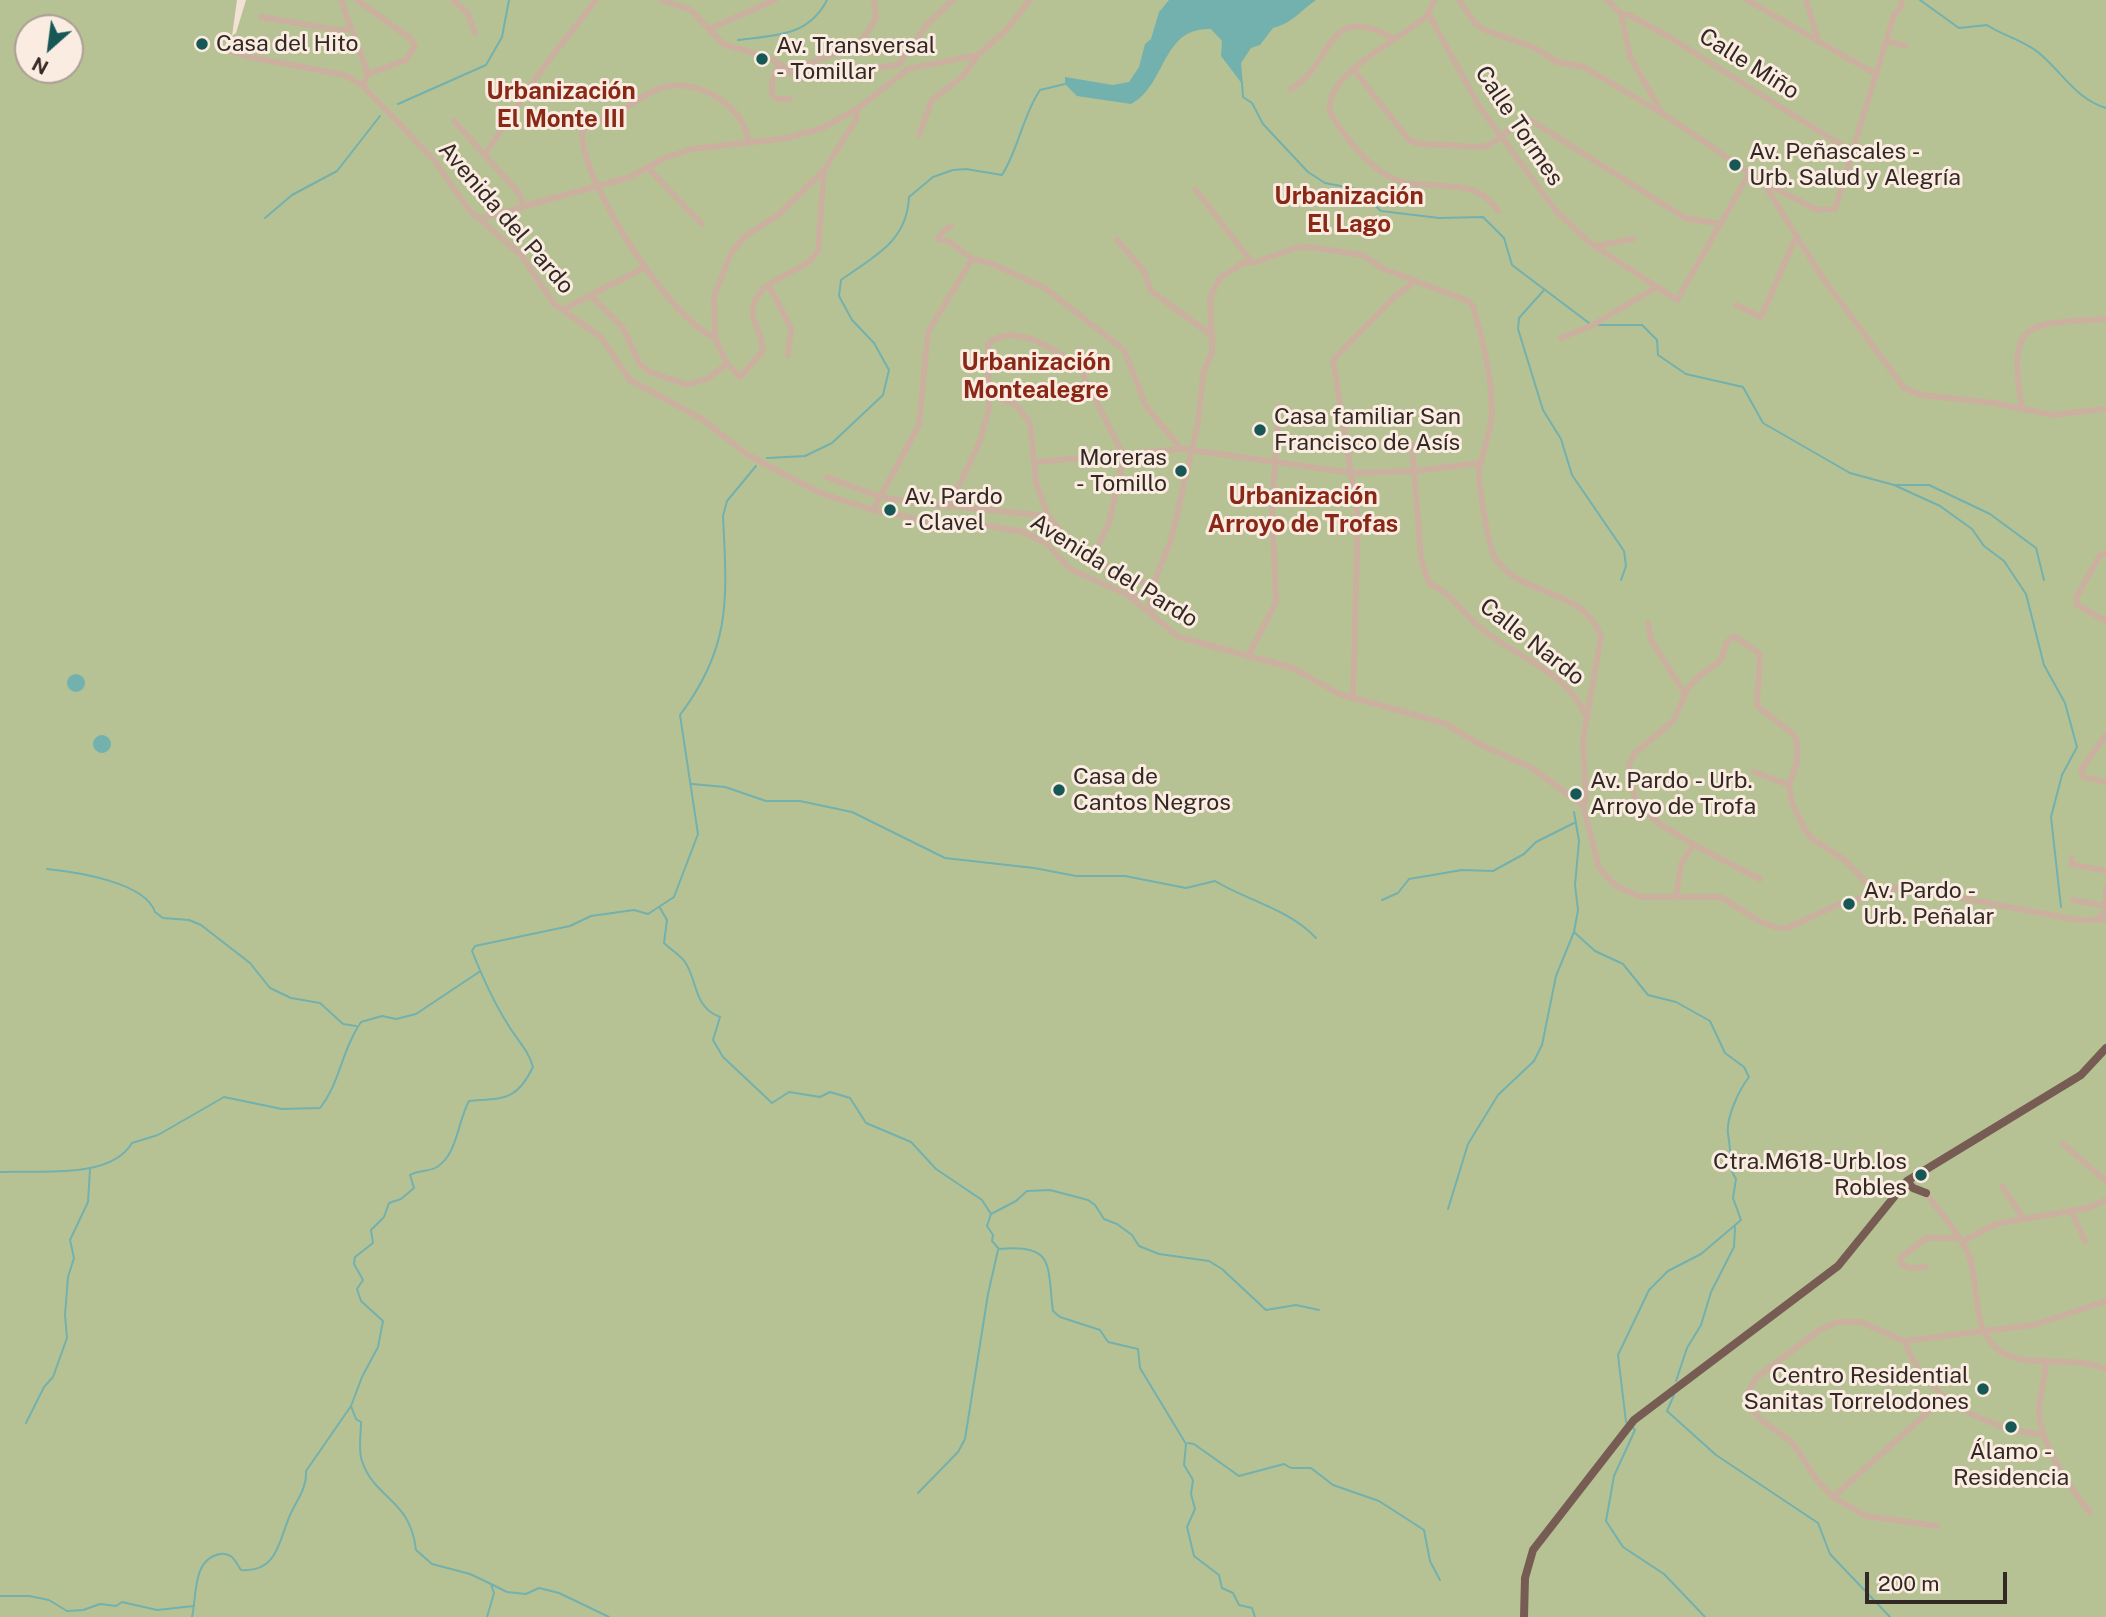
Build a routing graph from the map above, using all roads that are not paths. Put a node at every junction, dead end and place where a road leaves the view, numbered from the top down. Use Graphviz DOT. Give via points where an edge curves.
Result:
graph roads {
  1 [pos="341,0"];
  2 [pos="358,0"];
  3 [pos="453,0"];
  4 [pos="596,0"];
  5 [pos="661,0"];
  6 [pos="775,0"];
  7 [pos="874,0"];
  8 [pos="953,0"];
  9 [pos="1030,0"];
  10 [pos="1434,0"];
  11 [pos="1459,0"];
  12 [pos="1607,0"];
  13 [pos="1746,0"];
  14 [pos="1806,0"];
  15 [pos="1902,0"];
  16 [pos="1428,13"];
  17 [pos="1621,15"];
  18 [pos="261,17"];
  19 [pos="352,28"];
  20 [pos="709,29"];
  21 [pos="475,33"];
  22 [pos="1393,38"];
  23 [pos="1818,40"];
  24 [pos="1886,41"];
  25 [pos="1906,46"];
  26 [pos="217,47"];
  27 [pos="970,62"];
  28 [pos="779,63"];
  29 [pos="901,67"];
  30 [pos="1354,70"];
  31 [pos="368,74"];
  32 [pos="790,74"];
  33 [pos="1877,75"];
  34 [pos="363,86"];
  35 [pos="1291,89"];
  36 [pos="790,99"];
  37 [pos="857,109"];
  38 [pos="1662,113"];
  39 [pos="454,121"];
  40 [pos="919,135"];
  41 [pos="1500,137"];
  42 [pos="748,143"];
  43 [pos="1854,153"];
  44 [pos="485,154"];
  45 [pos="648,168"];
  46 [pos="824,170"];
  47 [pos="1750,172"];
  48 [pos="1763,181"];
  49 [pos="597,186"];
  50 [pos="1195,190"];
  51 [pos="524,205"];
  52 [pos="1498,211"];
  53 [pos="479,219"];
  54 [pos="702,224"];
  55 [pos="1721,224"];
  56 [pos="951,226"];
  57 [pos="1796,237"];
  58 [pos="1633,239"];
  59 [pos="1117,240"];
  60 [pos="1596,246"];
  61 [pos="972,259"];
  62 [pos="1251,261"];
  63 [pos="645,267"];
  64 [pos="1416,281"];
  65 [pos="769,286"];
  66 [pos="1655,288"];
  67 [pos="591,296"];
  68 [pos="1736,304"];
  69 [pos="562,310"];
  70 [pos="2106,319"];
  71 [pos="1214,337"];
  72 [pos="715,338"];
  73 [pos="1561,338"];
  74 [pos="788,355"];
  75 [pos="727,364"];
  76 [pos="989,386"];
  77 [pos="989,394"];
  78 [pos="1016,405"];
  79 [pos="1279,406"];
  80 [pos="2022,409"];
  81 [pos="2106,409"];
  82 [pos="1412,445"];
  83 [pos="1188,450"];
  84 [pos="1124,456"];
  85 [pos="1274,459"];
  86 [pos="1035,462"];
  87 [pos="1481,463"];
  88 [pos="1415,471"];
  89 [pos="1353,473"];
  90 [pos="827,477"];
  91 [pos="877,498"];
  92 [pos="854,504"];
  93 [pos="949,507"];
  94 [pos="873,510"];
  95 [pos="888,513"];
  96 [pos="1048,516"];
  97 [pos="2106,553"];
  98 [pos="1091,560"];
  99 [pos="1152,587"];
  100 [pos="1126,594"];
  101 [pos="1145,599"];
  102 [pos="2106,621"];
  103 [pos="1648,624"];
  104 [pos="1173,633"];
  105 [pos="1248,656"];
  106 [pos="1685,694"];
  107 [pos="1353,697"];
  108 [pos="1586,716"];
  109 [pos="2106,735"];
  110 [pos="1754,772"];
  111 [pos="2106,782"];
  112 [pos="1789,785"];
  113 [pos="1583,804"];
  114 [pos="1693,845"];
  115 [pos="2072,858"];
  116 [pos="2106,871"];
  117 [pos="1760,879"];
  118 [pos="1864,883"];
  119 [pos="2106,888"];
  120 [pos="1876,893"];
  121 [pos="1866,896"];
  122 [pos="1676,898"];
  123 [pos="2073,900"];
  124 [pos="2106,906"];
  125 [pos="2106,920"];
  126 [pos="2094,921"];
  127 [pos="2106,1048"];
  128 [pos="2063,1144"];
  129 [pos="2106,1181"];
  130 [pos="1913,1184"];
  131 [pos="2002,1186"];
  132 [pos="1926,1194"];
  133 [pos="2106,1200"];
  134 [pos="2071,1211"];
  135 [pos="2024,1219"];
  136 [pos="1960,1240"];
  137 [pos="2085,1241"];
  138 [pos="1925,1267"];
  139 [pos="2106,1301"];
  140 [pos="1984,1332"];
  141 [pos="1904,1341"];
  142 [pos="2046,1360"];
  143 [pos="2106,1369"];
  144 [pos="1945,1397"];
  145 [pos="2043,1435"];
  146 [pos="1833,1497"];
  147 [pos="2090,1511"];
  148 [pos="1937,1526"];
  149 [pos="1524,1617"];
  1 -- 19 [label="street"];
  2 -- 31 [label="street" via="415,46 406,61"];
  3 -- 21 [label="street" via="468,14"];
  4 -- 44 [label="street" via="542,68"];
  5 -- 20 [label="street" via="691,10"];
  6 -- 20 [label="street"];
  7 -- 32 [label="street" via="876,18 857,46 814,58"];
  8 -- 29 [label="street" via="927,24"];
  9 -- 27 [label="street" via="1007,29"];
  10 -- 16 [label="street"];
  11 -- 38 [label="street" via="1485,30 1533,47 1558,62 1584,67"];
  12 -- 17 [label="street"];
  13 -- 23 [label="street"];
  14 -- 23 [label="street"];
  15 -- 24 [label="street"];
  16 -- 22 [label="street"];
  16 -- 41 [label="street, Calle Tormes"];
  17 -- 38 [label="street" via="1630,57"];
  17 -- 43 [label="street, Calle Miño" via="1666,34"];
  18 -- 19 [label="street" via="338,30"];
  19 -- 31 [label="street"];
  20 -- 28 [label="street" via="723,44"];
  22 -- 30 [label="street"];
  22 -- 35 [label="street" via="1368,25 1352,24 1337,34"];
  23 -- 33 [label="street"];
  24 -- 25 [label="street"];
  24 -- 33 [label="street"];
  26 -- 34 [label="street, Avenida del Pardo" via="345,75"];
  27 -- 29 [label="street"];
  27 -- 40 [label="street" via="936,95"];
  28 -- 32 [label="street"];
  28 -- 36 [label="street" via="772,94"];
  29 -- 32 [label="street" via="800,79"];
  29 -- 37 [label="street" via="894,80"];
  30 -- 41 [label="street" via="1410,141 1480,147"];
  30 -- 52 [label="street" via="1332,95 1330,112 1370,160 1397,180 1477,191 1491,199"];
  31 -- 34 [label="street"];
  33 -- 43 [label="street"];
  34 -- 53 [label="street, Avenida del Pardo" via="428,153"];
  37 -- 42 [label="street" via="805,134"];
  37 -- 46 [label="street" via="856,120"];
  38 -- 47 [label="street"];
  39 -- 44 [label="street"];
  41 -- 55 [label="street" via="1524,119 1531,119 1685,218"];
  41 -- 60 [label="street, Calle Tormes" via="1556,211"];
  42 -- 45 [label="street" via="692,149"];
  42 -- 49 [label="street" via="743,120 726,103 682,86 662,87 585,127 582,139"];
  43 -- 48 [label="street" via="1838,205 1831,211 1817,210"];
  44 -- 51 [label="street"];
  45 -- 49 [label="street"];
  45 -- 54 [label="street"];
  46 -- 65 [label="street" via="818,251 806,265"];
  46 -- 72 [label="street" via="731,253 714,296"];
  47 -- 48 [label="street"];
  47 -- 55 [label="street"];
  48 -- 57 [label="street"];
  49 -- 51 [label="street"];
  49 -- 63 [label="street"];
  50 -- 62 [label="street"];
  51 -- 53 [label="street"];
  53 -- 69 [label="street, Avenida del Pardo" via="521,255"];
  55 -- 66 [label="street, Calle Tormes" via="1677,300"];
  56 -- 61 [label="street" via="938,239"];
  57 -- 68 [label="street" via="1761,317"];
  57 -- 80 [label="street" via="1904,388 1921,395"];
  58 -- 60 [label="street"];
  59 -- 71 [label="street" via="1144,271 1151,290"];
  60 -- 66 [label="street, Calle Tormes"];
  61 -- 83 [label="street" via="1045,288 1124,350 1146,406"];
  61 -- 91 [label="street" via="928,332 921,418"];
  62 -- 64 [label="street" via="1295,248 1340,250"];
  62 -- 71 [label="street" via="1220,278 1211,290"];
  63 -- 67 [label="street"];
  63 -- 72 [label="street" via="700,332"];
  64 -- 87 [label="street" via="1473,306 1489,360 1492,413"];
  64 -- 89 [label="street" via="1394,297 1333,360"];
  65 -- 74 [label="street" via="791,328"];
  65 -- 75 [label="street" via="753,306 762,352 740,377"];
  66 -- 73 [label="street"];
  67 -- 69 [label="street"];
  67 -- 75 [label="street" via="623,328 639,363 650,372 687,385 707,379"];
  69 -- 92 [label="street, Avenida del Pardo" via="601,337 622,370 642,389 702,419 745,453 789,477"];
  70 -- 80 [label="street" via="2038,324 2022,336 2017,348"];
  71 -- 83 [label="street"];
  72 -- 75 [label="street"];
  76 -- 77 [label="street"];
  76 -- 78 [label="street"];
  76 -- 84 [label="street" via="989,342 1016,335 1034,341 1082,373"];
  77 -- 78 [label="street"];
  77 -- 93 [label="street" via="980,441"];
  78 -- 86 [label="street" via="1030,423"];
  79 -- 85 [label="street"];
  80 -- 81 [label="street" via="2063,415"];
  82 -- 88 [label="street, Calle Nardo"];
  83 -- 84 [label="street"];
  83 -- 85 [label="street"];
  83 -- 99 [label="street" via="1171,540"];
  84 -- 86 [label="street"];
  84 -- 98 [label="street" via="1110,523"];
  85 -- 89 [label="street"];
  85 -- 105 [label="street" via="1276,601"];
  86 -- 96 [label="street"];
  87 -- 88 [label="street"];
  87 -- 108 [label="street" via="1479,475 1494,556 1520,581 1564,597 1595,621 1601,636"];
  88 -- 89 [label="street"];
  88 -- 108 [label="street, Calle Nardo" via="1421,559 1429,583 1450,594 1487,634 1562,681"];
  89 -- 107 [label="street" via="1359,517"];
  90 -- 91 [label="street"];
  91 -- 92 [label="street"];
  91 -- 93 [label="street"];
  91 -- 94 [label="street"];
  91 -- 95 [label="street"];
  92 -- 94 [label="street, Avenida del Pardo"];
  93 -- 96 [label="street"];
  94 -- 95 [label="street, Avenida del Pardo"];
  95 -- 100 [label="street, Avenida del Pardo" via="1023,532 1046,544 1070,569"];
  96 -- 98 [label="street" via="1079,553"];
  97 -- 102 [label="street" via="2100,555 2076,598 2077,605"];
  98 -- 99 [label="street"];
  99 -- 101 [label="street"];
  100 -- 101 [label="street, Avenida del Pardo"];
  100 -- 101 [label="street"];
  101 -- 104 [label="street, Avenida del Pardo"];
  101 -- 104 [label="street"];
  103 -- 106 [label="street" via="1651,640"];
  104 -- 105 [label="street, Avenida del Pardo"];
  105 -- 107 [label="street, Avenida del Pardo" via="1293,668 1327,689"];
  106 -- 112 [label="street" via="1703,670 1721,660 1733,637 1756,649 1760,661 1757,706 1797,741 1797,762"];
  106 -- 114 [label="street" via="1673,720 1635,753 1629,765 1637,803"];
  107 -- 113 [label="street, Avenida del Pardo" via="1444,723 1530,766"];
  108 -- 113 [label="street" via="1587,801"];
  109 -- 111 [label="street" via="2081,770 2088,779"];
  110 -- 112 [label="street"];
  112 -- 118 [label="street" via="1792,803 1812,839 1845,860"];
  113 -- 122 [label="street" via="1595,861 1603,874 1616,886 1641,897"];
  114 -- 117 [label="street"];
  114 -- 122 [label="street" via="1681,864"];
  115 -- 116 [label="street" via="2071,864"];
  118 -- 120 [label="street"];
  118 -- 121 [label="street"];
  119 -- 124 [label="street"];
  120 -- 121 [label="street"];
  120 -- 126 [label="street" via="1902,887"];
  121 -- 122 [label="street" via="1787,928 1759,922 1721,897"];
  123 -- 124 [label="street"];
  124 -- 126 [label="street"];
  125 -- 126 [label="street"];
  127 -- 130 [label="main road" via="2081,1076 1921,1170"];
  128 -- 129 [label="street"];
  130 -- 132 [label="main road"];
  130 -- 149 [label="main road" via="1838,1266 1633,1420 1533,1550 1526,1568"];
  131 -- 135 [label="street"];
  132 -- 136 [label="street"];
  133 -- 134 [label="street"];
  134 -- 135 [label="street"];
  134 -- 137 [label="street"];
  135 -- 136 [label="street" via="1995,1224"];
  136 -- 138 [label="street" via="1926,1238 1900,1258 1906,1268"];
  136 -- 140 [label="street" via="1971,1262"];
  139 -- 140 [label="street" via="2034,1325"];
  140 -- 141 [label="street"];
  140 -- 142 [label="street" via="2003,1353"];
  141 -- 144 [label="street" via="1920,1371"];
  141 -- 146 [label="street" via="1861,1322 1837,1322 1760,1373 1752,1384 1749,1398 1756,1415 1792,1442"];
  142 -- 143 [label="street" via="2080,1361"];
  142 -- 145 [label="street" via="2039,1410"];
  144 -- 145 [label="street" via="1974,1418 2007,1430"];
  144 -- 146 [label="street"];
  145 -- 147 [label="street" via="2070,1489"];
  146 -- 148 [label="street" via="1866,1516"];
}
